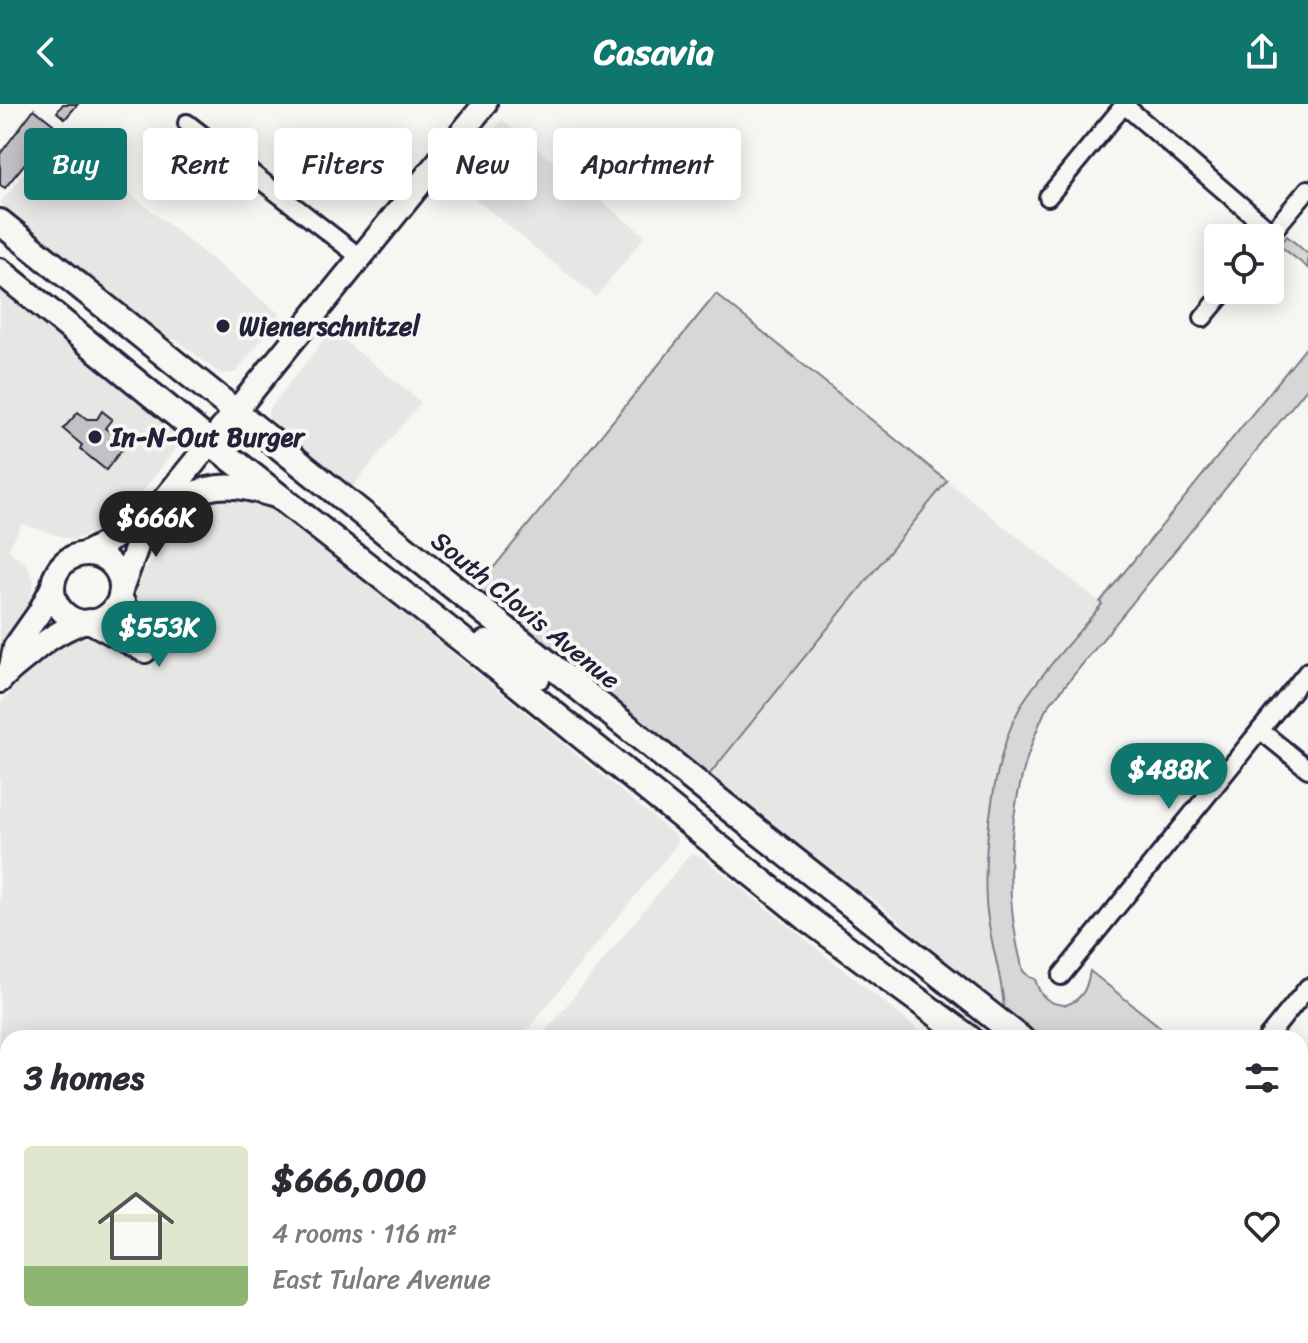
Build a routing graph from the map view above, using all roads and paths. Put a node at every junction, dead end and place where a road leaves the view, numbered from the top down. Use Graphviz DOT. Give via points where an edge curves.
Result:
graph roads {
  1 [pos="485,104"];
  2 [pos="1124,104"];
  3 [pos="187,123"];
  4 [pos="1308,189"];
  5 [pos="1048,197"];
  6 [pos="0,222"];
  7 [pos="1258,224"];
  8 [pos="1279,224"];
  9 [pos="361,258"];
  10 [pos="0,271"];
  11 [pos="1214,304"];
  12 [pos="1203,318"];
  13 [pos="236,412"];
  14 [pos="211,443"];
  15 [pos="279,497"];
  16 [pos="154,512"];
  17 [pos="88,552"];
  18 [pos="52,588"];
  19 [pos="121,593"];
  20 [pos="86,622"];
  21 [pos="475,650"];
  22 [pos="1308,671"];
  23 [pos="5,674"];
  24 [pos="1260,730"];
  25 [pos="642,739"];
  26 [pos="1308,769"];
  27 [pos="1061,976"];
  28 [pos="1308,987"];
  29 [pos="958,1030"];
  30 [pos="1010,1030"];
  31 [pos="1273,1030"];
  1 -- 9 [label="street"];
  2 -- 5 [label="street"];
  2 -- 7 [label="street"];
  3 -- 9 [label="street"];
  4 -- 8 [label="street"];
  6 -- 13 [label="main road, South Clovis Avenue"];
  9 -- 13 [label="street"];
  10 -- 14 [label="main road"];
  11 -- 12 [label="street"];
  13 -- 14 [label="street"];
  13 -- 25 [label="main road, South Clovis Avenue"];
  14 -- 15 [label="main road"];
  14 -- 16 [label="street"];
  15 -- 16 [label="street" via="216,487"];
  15 -- 21 [label="main road"];
  16 -- 17 [label="street"];
  16 -- 19 [label="street"];
  17 -- 18 [label="street" via="63,564"];
  17 -- 19 [label="street" via="115,567"];
  18 -- 20 [label="street" via="63,612"];
  18 -- 23 [label="street" via="15,647"];
  19 -- 20 [label="street" via="112,611"];
  19 -- 20 [label="street" via="145,651"];
  20 -- 23 [label="street" via="56,632"];
  21 -- 25 [label="main road" via="486,643 501,647 580,709"];
  21 -- 29 [label="main road" via="808,919"];
  22 -- 24 [label="street"];
  24 -- 26 [label="street"];
  24 -- 27 [label="street"];
  25 -- 30 [label="main road, South Clovis Avenue"];
  28 -- 31 [label="street"];
}
